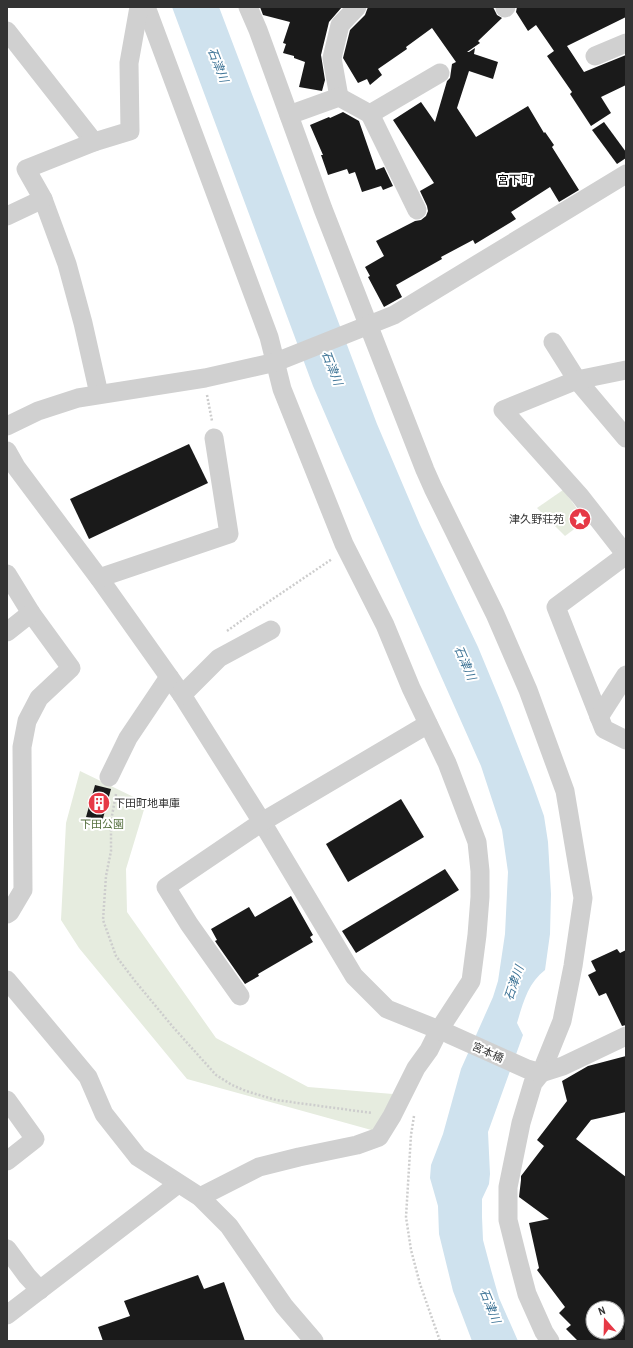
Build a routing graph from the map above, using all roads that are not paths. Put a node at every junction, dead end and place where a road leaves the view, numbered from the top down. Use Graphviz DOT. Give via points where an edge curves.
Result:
graph roads {
  1 [pos="139,7"];
  2 [pos="144,7"];
  3 [pos="248,7"];
  4 [pos="255,7"];
  5 [pos="356,7"];
  6 [pos="258,30"];
  7 [pos="7,31"];
  8 [pos="626,43"];
  9 [pos="595,56"];
  10 [pos="440,73"];
  11 [pos="339,97"];
  12 [pos="370,114"];
  13 [pos="289,115"];
  14 [pos="94,142"];
  15 [pos="626,174"];
  16 [pos="42,199"];
  17 [pos="417,210"];
  18 [pos="7,216"];
  19 [pos="369,325"];
  20 [pos="553,342"];
  21 [pos="276,362"];
  22 [pos="626,370"];
  23 [pos="577,380"];
  24 [pos="100,394"];
  25 [pos="7,426"];
  26 [pos="214,438"];
  27 [pos="626,438"];
  28 [pos="7,451"];
  29 [pos="626,555"];
  30 [pos="7,574"];
  31 [pos="99,578"];
  32 [pos="31,613"];
  33 [pos="271,630"];
  34 [pos="7,632"];
  35 [pos="626,675"];
  36 [pos="169,678"];
  37 [pos="182,695"];
  38 [pos="599,717"];
  39 [pos="428,724"];
  40 [pos="626,740"];
  41 [pos="15,742"];
  42 [pos="109,777"];
  43 [pos="262,822"];
  44 [pos="7,914"];
  45 [pos="7,980"];
  46 [pos="240,996"];
  47 [pos="444,1032"];
  48 [pos="626,1036"];
  49 [pos="534,1071"];
  50 [pos="7,1100"];
  51 [pos="7,1161"];
  52 [pos="178,1184"];
  53 [pos="200,1197"];
  54 [pos="7,1249"];
  55 [pos="40,1290"];
  56 [pos="7,1315"];
  57 [pos="314,1341"];
  58 [pos="550,1341"];
  1 -- 14 [label="street" via="129,63 130,132"];
  2 -- 21 [label="street" via="184,106"];
  3 -- 6 [label="street"];
  4 -- 6 [label="street"];
  5 -- 11 [label="street" via="340,25 332,58"];
  6 -- 13 [label="street"];
  7 -- 14 [label="street"];
  8 -- 9 [label="street"];
  10 -- 12 [label="street"];
  11 -- 12 [label="street"];
  11 -- 13 [label="street"];
  12 -- 17 [label="street"];
  13 -- 19 [label="street"];
  14 -- 16 [label="street" via="26,169"];
  15 -- 19 [label="street" via="394,315"];
  16 -- 18 [label="street"];
  16 -- 24 [label="street" via="66,264"];
  19 -- 21 [label="street"];
  19 -- 49 [label="street" via="432,488 495,614 528,690 565,791 583,898 574,966 562,1021"];
  20 -- 23 [label="street"];
  21 -- 24 [label="street" via="205,378"];
  21 -- 39 [label="street" via="282,389 346,550 385,624"];
  22 -- 23 [label="street"];
  23 -- 27 [label="street"];
  23 -- 29 [label="street" via="503,410 580,496"];
  24 -- 25 [label="street" via="38,411"];
  26 -- 31 [label="street" via="229,534"];
  28 -- 31 [label="street, 宮本橋" via="16,467"];
  29 -- 38 [label="street" via="556,607"];
  30 -- 32 [label="street"];
  31 -- 36 [label="street, 宮本橋"];
  32 -- 34 [label="street"];
  32 -- 41 [label="street" via="71,668 39,698"];
  33 -- 37 [label="street" via="219,658"];
  35 -- 38 [label="street"];
  36 -- 37 [label="street, 宮本橋"];
  36 -- 42 [label="street" via="128,738"];
  37 -- 43 [label="street, 宮本橋"];
  38 -- 40 [label="street" via="604,729"];
  39 -- 43 [label="street"];
  39 -- 47 [label="street" via="447,763 477,842 480,871 478,935 471,981"];
  41 -- 44 [label="street" via="23,890"];
  43 -- 46 [label="street" via="166,887"];
  43 -- 47 [label="street, 宮本橋" via="354,976 386,1009"];
  45 -- 52 [label="street" via="88,1077 104,1114 125,1142 138,1157"];
  47 -- 49 [label="street, 宮本橋"];
  47 -- 53 [label="street" via="416,1068 380,1137 357,1145 259,1167"];
  48 -- 49 [label="street" via="563,1066"];
  49 -- 58 [label="street" via="508,1187 508,1220 527,1294"];
  50 -- 51 [label="street" via="35,1139"];
  52 -- 53 [label="street"];
  52 -- 55 [label="street"];
  53 -- 57 [label="street" via="229,1226 284,1306"];
  54 -- 55 [label="street"];
  55 -- 56 [label="street"];
}
